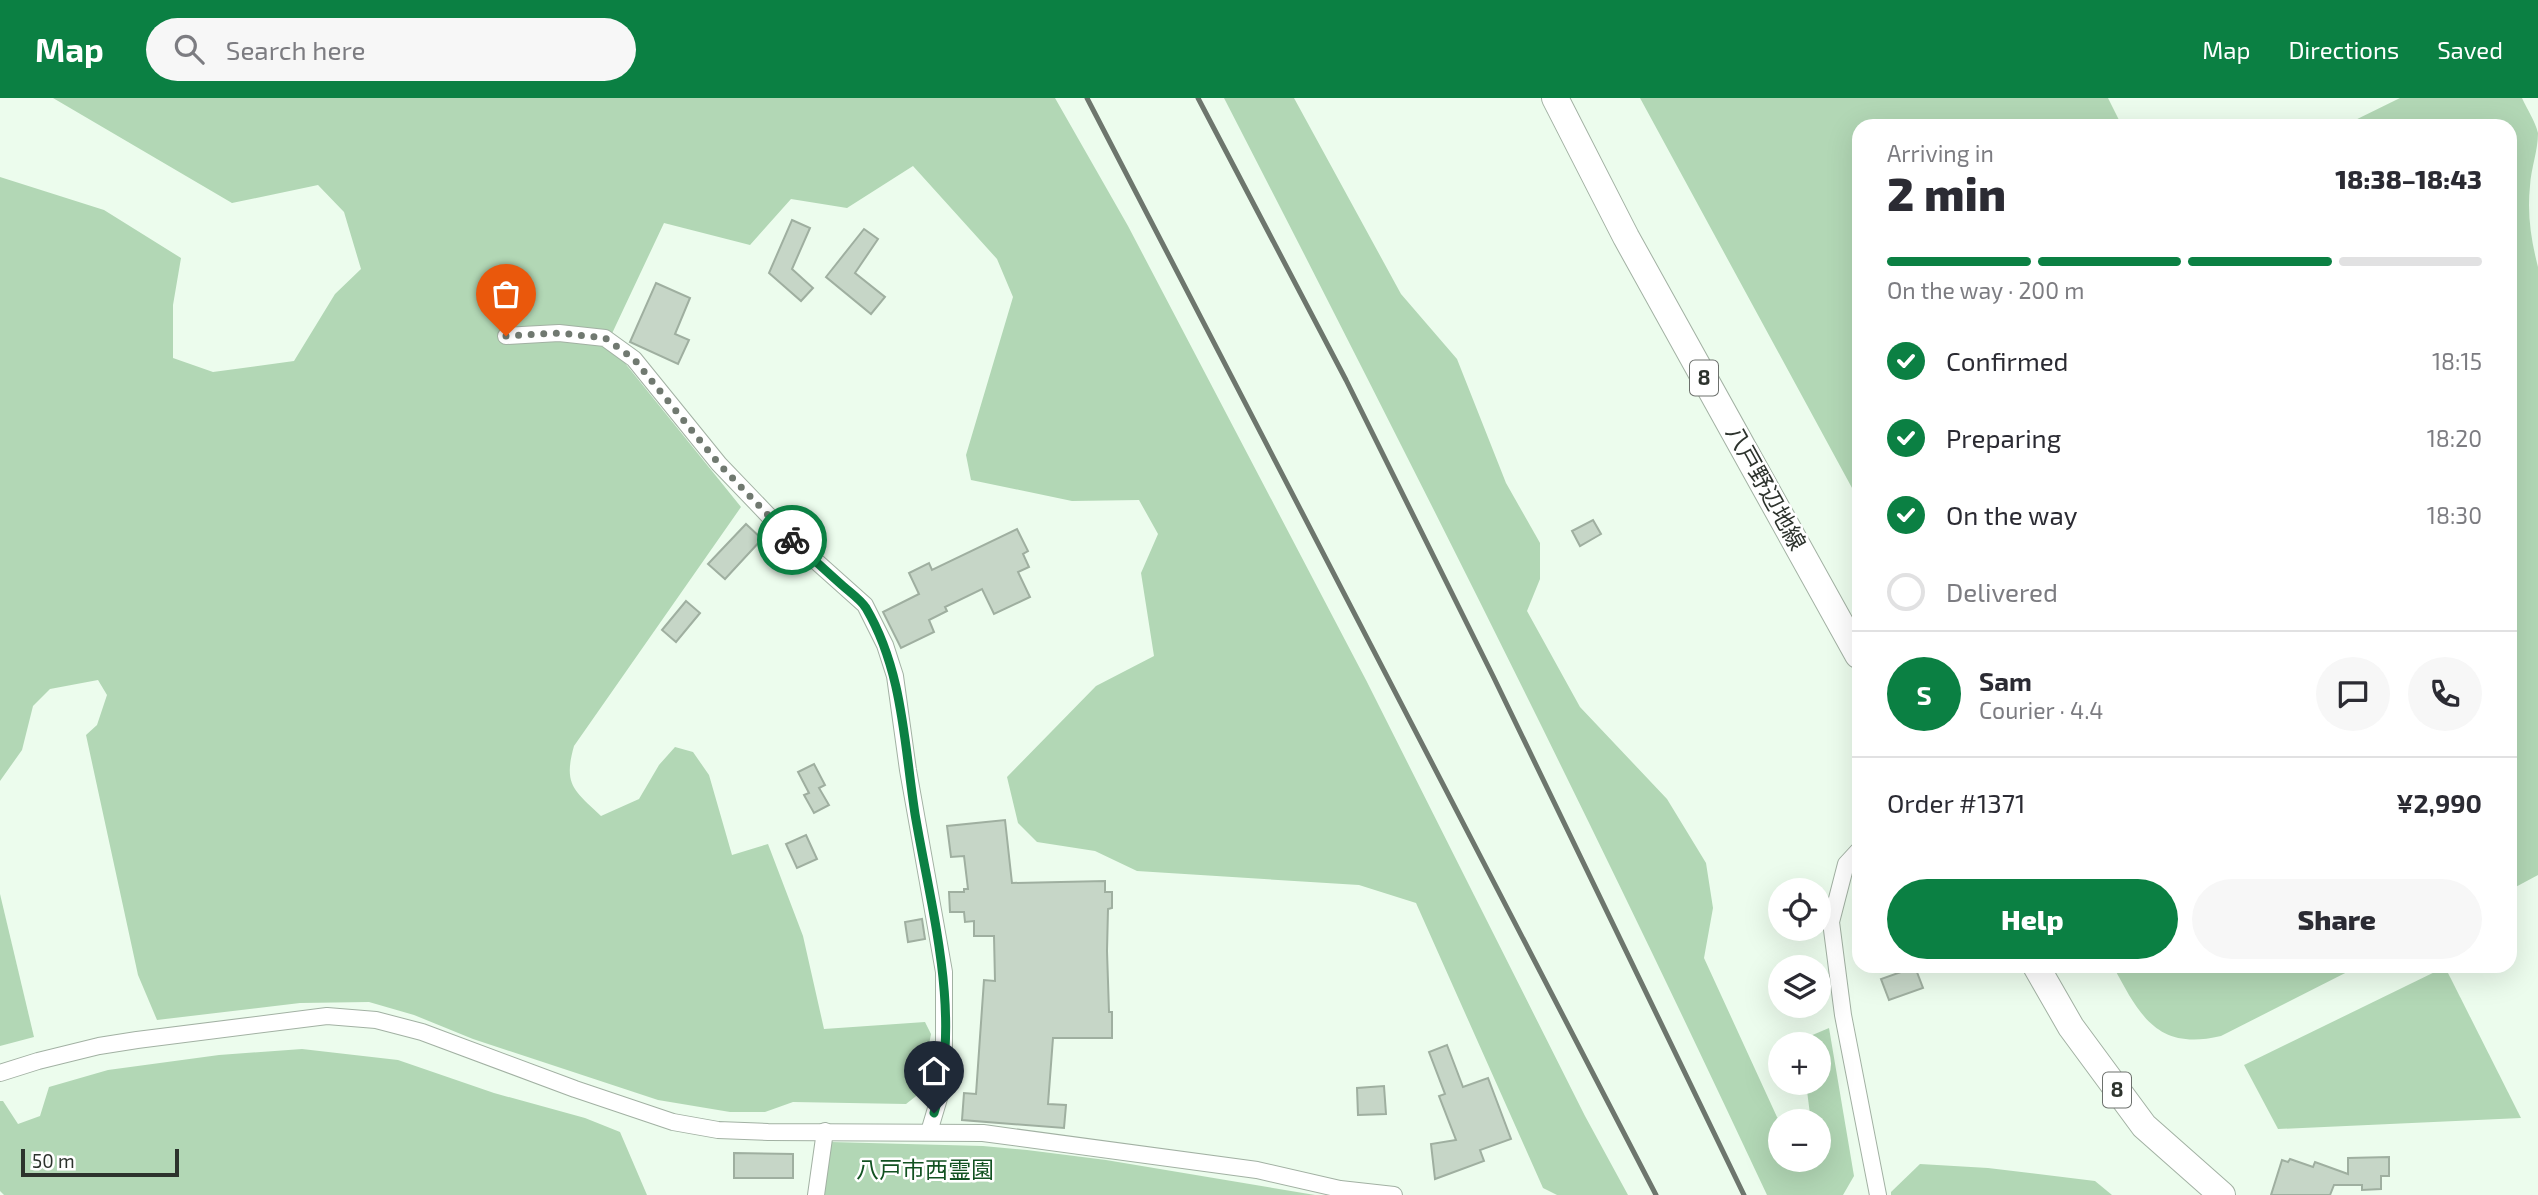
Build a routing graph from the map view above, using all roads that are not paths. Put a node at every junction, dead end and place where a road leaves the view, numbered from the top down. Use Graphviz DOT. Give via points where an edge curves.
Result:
graph roads {
  1 [pos="1555,98"];
  2 [pos="506,336"];
  3 [pos="1852,643"];
  4 [pos="1852,858"];
  5 [pos="2040,973"];
  6 [pos="0,1073"];
  7 [pos="825,1131"];
  8 [pos="929,1132"];
  9 [pos="816,1195"];
  10 [pos="1394,1195"];
  11 [pos="1878,1195"];
  12 [pos="2222,1195"];
  1 -- 3 [label="main road, 八戸野辺地線 / 8" via="1626,237"];
  2 -- 8 [label="street" via="559,333 605,338 634,359 719,464 790,538 864,605 895,676 944,972 944,1054 940,1095"];
  4 -- 11 [label="street" via="1846,864 1831,922 1843,1015"];
  5 -- 12 [label="main road, 8" via="2071,1027 2144,1126"];
  6 -- 7 [label="street" via="99,1046 327,1016 376,1020 422,1032 673,1122 718,1130"];
  7 -- 8 [label="street"];
  7 -- 9 [label="street"];
  8 -- 10 [label="street" via="1073,1144"];
}
